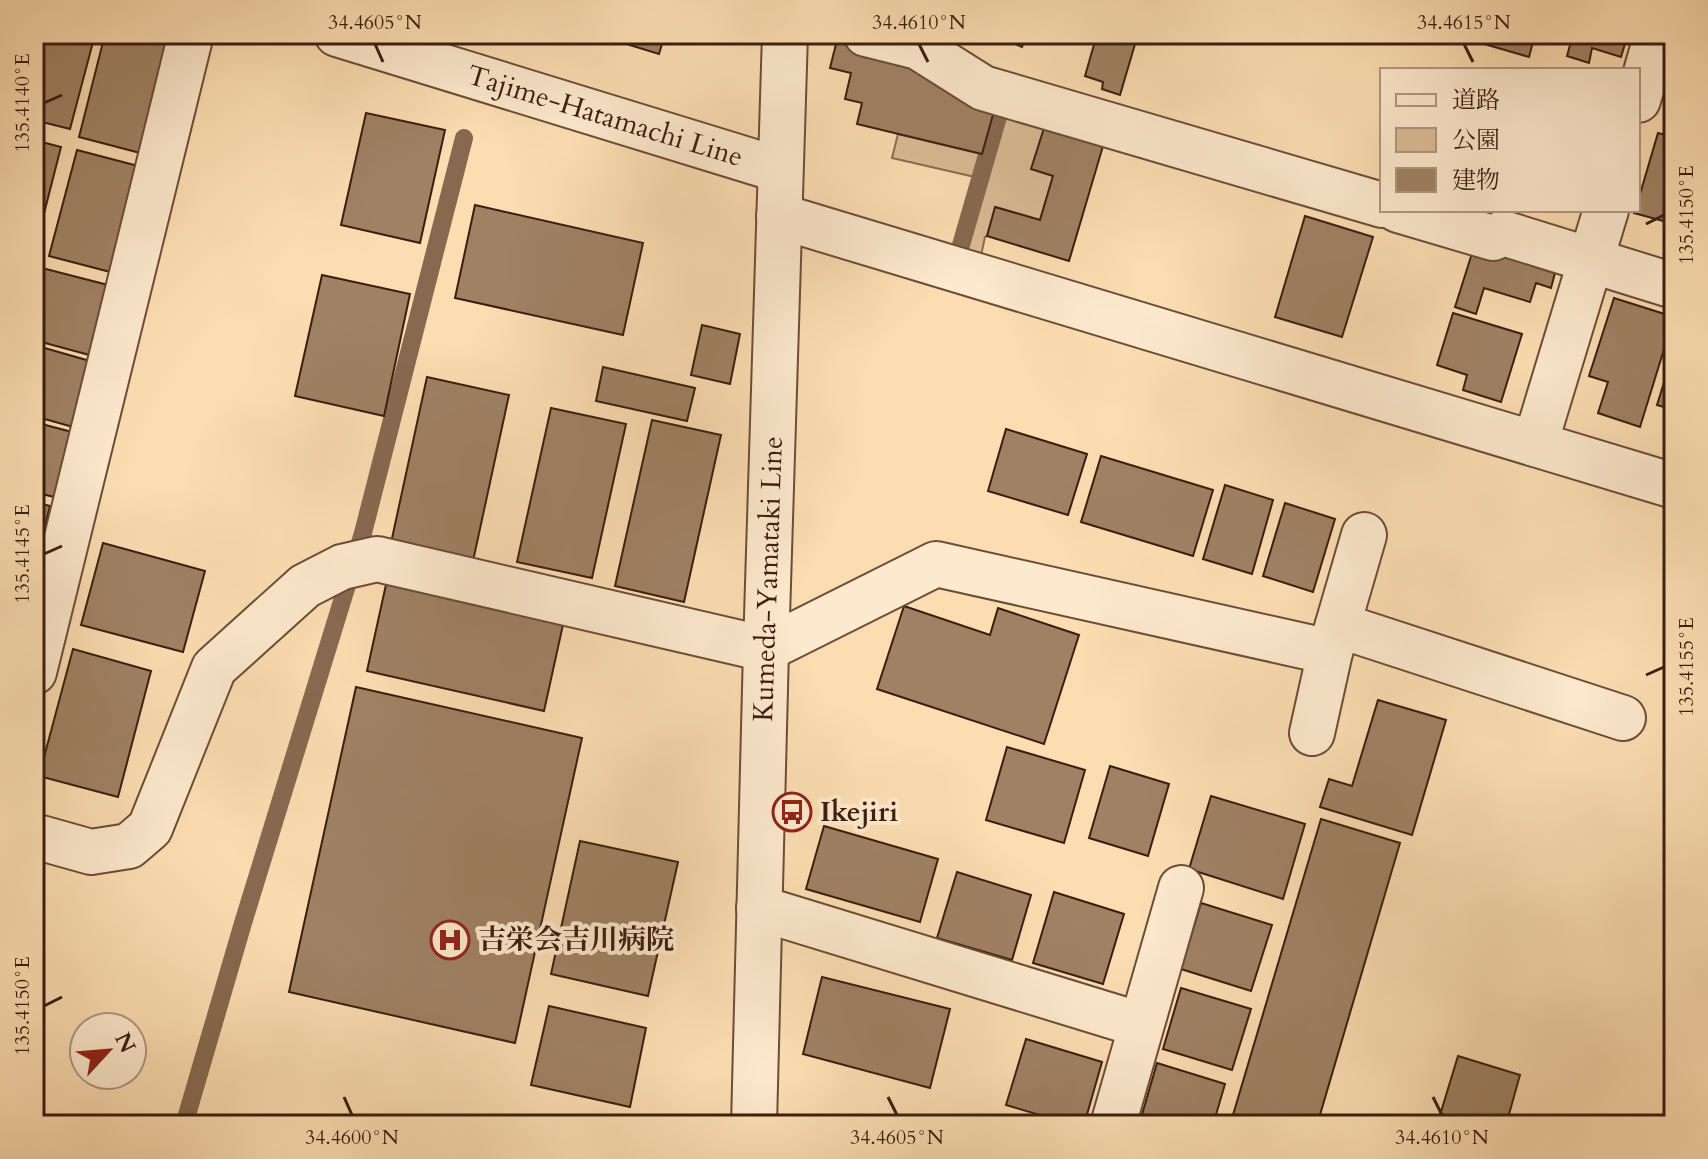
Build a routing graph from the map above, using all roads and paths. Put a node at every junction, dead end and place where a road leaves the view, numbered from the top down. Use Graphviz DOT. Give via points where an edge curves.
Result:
graph roads {
  1 [pos="191,34"];
  2 [pos="337,34"];
  3 [pos="785,34"];
  4 [pos="866,34"];
  5 [pos="1657,34"];
  6 [pos="1640,93"];
  7 [pos="780,170"];
  8 [pos="1380,204"];
  9 [pos="1405,212"];
  10 [pos="1605,212"];
  11 [pos="779,216"];
  12 [pos="1591,260"];
  13 [pos="1674,286"];
  14 [pos="1535,444"];
  15 [pos="1674,486"];
  16 [pos="1364,535"];
  17 [pos="1334,639"];
  18 [pos="766,649"];
  19 [pos="34,672"];
  20 [pos="1623,718"];
  21 [pos="1312,733"];
  22 [pos="34,836"];
  23 [pos="1181,888"];
  24 [pos="759,908"];
  25 [pos="1141,1025"];
  26 [pos="754,1125"];
  27 [pos="1113,1125"];
  1 -- 19 [label="street"];
  2 -- 7 [label="street, Tajime-Hatamachi Line"];
  3 -- 7 [label="street, Kumeda-Yamataki Line"];
  4 -- 8 [label="street" via="918,47 983,88"];
  5 -- 6 [label="street"];
  7 -- 11 [label="street, Kumeda-Yamataki Line"];
  9 -- 12 [label="street" via="1493,238 1503,233"];
  10 -- 12 [label="street"];
  11 -- 14 [label="street"];
  11 -- 18 [label="street, Kumeda-Yamataki Line"];
  12 -- 13 [label="street"];
  12 -- 14 [label="street"];
  14 -- 15 [label="street"];
  16 -- 17 [label="street"];
  17 -- 18 [label="street" via="936,564"];
  17 -- 20 [label="street"];
  17 -- 21 [label="street"];
  18 -- 22 [label="street" via="359,563 305,586 214,668 150,828 129,846 91,852"];
  18 -- 24 [label="street, Kumeda-Yamataki Line"];
  23 -- 25 [label="street"];
  24 -- 25 [label="street"];
  24 -- 26 [label="street, Kumeda-Yamataki Line"];
  25 -- 27 [label="street"];
}
